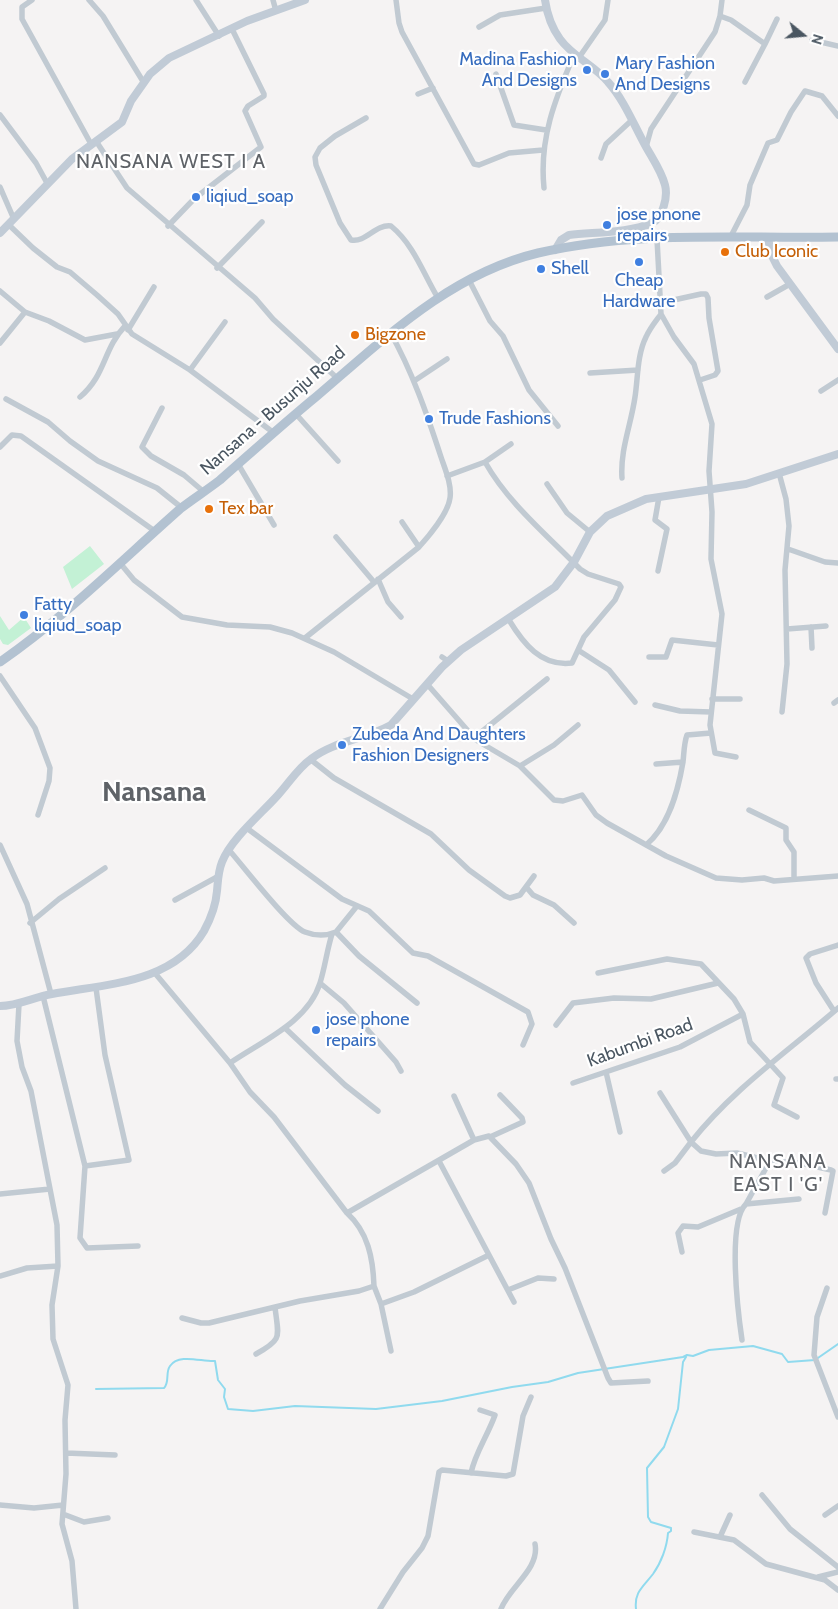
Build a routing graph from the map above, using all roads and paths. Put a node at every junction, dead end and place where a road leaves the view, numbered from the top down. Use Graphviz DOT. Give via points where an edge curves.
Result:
graph roads {
  1 [pos="32,0"];
  2 [pos="89,0"];
  3 [pos="196,0"];
  4 [pos="273,0"];
  5 [pos="305,0"];
  6 [pos="396,0"];
  7 [pos="608,0"];
  8 [pos="722,0"];
  9 [pos="545,4"];
  10 [pos="276,11"];
  11 [pos="720,16"];
  12 [pos="777,19"];
  13 [pos="479,27"];
  14 [pos="232,29"];
  15 [pos="219,36"];
  16 [pos="812,40"];
  17 [pos="766,44"];
  18 [pos="838,46"];
  19 [pos="576,57"];
  20 [pos="496,74"];
  21 [pos="746,82"];
  22 [pos="144,83"];
  23 [pos="433,88"];
  24 [pos="418,94"];
  25 [pos="0,116"];
  26 [pos="838,116"];
  27 [pos="366,118"];
  28 [pos="632,120"];
  29 [pos="546,130"];
  30 [pos="94,143"];
  31 [pos="646,147"];
  32 [pos="543,150"];
  33 [pos="601,158"];
  34 [pos="46,183"];
  35 [pos="0,187"];
  36 [pos="544,188"];
  37 [pos="10,221"];
  38 [pos="262,222"];
  39 [pos="168,226"];
  40 [pos="0,233"];
  41 [pos="838,237"];
  42 [pos="730,238"];
  43 [pos="768,238"];
  44 [pos="657,239"];
  45 [pos="555,250"];
  46 [pos="217,268"];
  47 [pos="469,280"];
  48 [pos="790,284"];
  49 [pos="154,287"];
  50 [pos="0,291"];
  51 [pos="767,297"];
  52 [pos="438,298"];
  53 [pos="660,303"];
  54 [pos="25,312"];
  55 [pos="661,314"];
  56 [pos="225,322"];
  57 [pos="126,328"];
  58 [pos="390,332"];
  59 [pos="117,334"];
  60 [pos="0,343"];
  61 [pos="838,349"];
  62 [pos="446,359"];
  63 [pos="190,370"];
  64 [pos="638,370"];
  65 [pos="590,373"];
  66 [pos="337,378"];
  67 [pos="700,380"];
  68 [pos="838,380"];
  69 [pos="414,381"];
  70 [pos="821,391"];
  71 [pos="80,397"];
  72 [pos="6,399"];
  73 [pos="162,408"];
  74 [pos="295,413"];
  75 [pos="558,426"];
  76 [pos="274,433"];
  77 [pos="511,444"];
  78 [pos="0,447"];
  79 [pos="838,454"];
  80 [pos="338,461"];
  81 [pos="485,462"];
  82 [pos="238,464"];
  83 [pos="779,473"];
  84 [pos="447,476"];
  85 [pos="622,478"];
  86 [pos="547,484"];
  87 [pos="710,490"];
  88 [pos="204,492"];
  89 [pos="659,497"];
  90 [pos="182,508"];
  91 [pos="402,522"];
  92 [pos="274,525"];
  93 [pos="156,532"];
  94 [pos="590,532"];
  95 [pos="336,537"];
  96 [pos="419,547"];
  97 [pos="788,550"];
  98 [pos="574,562"];
  99 [pos="120,563"];
  100 [pos="838,563"];
  101 [pos="658,571"];
  102 [pos="376,580"];
  103 [pos="401,617"];
  104 [pos="509,620"];
  105 [pos="826,626"];
  106 [pos="811,627"];
  107 [pos="787,629"];
  108 [pos="305,638"];
  109 [pos="718,645"];
  110 [pos="812,648"];
  111 [pos="578,650"];
  112 [pos="649,657"];
  113 [pos="0,662"];
  114 [pos="0,676"];
  115 [pos="547,679"];
  116 [pos="426,684"];
  117 [pos="413,699"];
  118 [pos="712,699"];
  119 [pos="740,699"];
  120 [pos="635,702"];
  121 [pos="655,705"];
  122 [pos="711,712"];
  123 [pos="782,712"];
  124 [pos="578,726"];
  125 [pos="711,733"];
  126 [pos="474,738"];
  127 [pos="736,757"];
  128 [pos="310,759"];
  129 [pos="683,762"];
  130 [pos="656,764"];
  131 [pos="520,766"];
  132 [pos="749,810"];
  133 [pos="38,815"];
  134 [pos="248,829"];
  135 [pos="0,845"];
  136 [pos="646,845"];
  137 [pos="229,850"];
  138 [pos="105,868"];
  139 [pos="534,876"];
  140 [pos="838,876"];
  141 [pos="217,877"];
  142 [pos="794,879"];
  143 [pos="527,888"];
  144 [pos="175,900"];
  145 [pos="357,906"];
  146 [pos="574,923"];
  147 [pos="30,924"];
  148 [pos="334,933"];
  149 [pos="838,945"];
  150 [pos="154,972"];
  151 [pos="598,974"];
  152 [pos="320,983"];
  153 [pos="718,983"];
  154 [pos="96,988"];
  155 [pos="47,995"];
  156 [pos="19,1004"];
  157 [pos="416,1004"];
  158 [pos="0,1006"];
  159 [pos="836,1010"];
  160 [pos="743,1014"];
  161 [pos="556,1025"];
  162 [pos="285,1028"];
  163 [pos="523,1045"];
  164 [pos="230,1063"];
  165 [pos="770,1063"];
  166 [pos="400,1071"];
  167 [pos="606,1072"];
  168 [pos="573,1083"];
  169 [pos="660,1092"];
  170 [pos="500,1095"];
  171 [pos="454,1096"];
  172 [pos="378,1111"];
  173 [pos="797,1117"];
  174 [pos="620,1132"];
  175 [pos="490,1137"];
  176 [pos="474,1140"];
  177 [pos="691,1142"];
  178 [pos="439,1161"];
  179 [pos="770,1162"];
  180 [pos="86,1166"];
  181 [pos="664,1171"];
  182 [pos="50,1189"];
  183 [pos="0,1194"];
  184 [pos="799,1199"];
  185 [pos="746,1204"];
  186 [pos="741,1209"];
  187 [pos="347,1213"];
  188 [pos="825,1213"];
  189 [pos="138,1246"];
  190 [pos="682,1252"];
  191 [pos="489,1255"];
  192 [pos="58,1266"];
  193 [pos="0,1276"];
  194 [pos="554,1280"];
  195 [pos="374,1286"];
  196 [pos="827,1288"];
  197 [pos="508,1290"];
  198 [pos="514,1302"];
  199 [pos="381,1304"];
  200 [pos="275,1307"];
  201 [pos="182,1318"];
  202 [pos="742,1340"];
  203 [pos="391,1351"];
  204 [pos="256,1354"];
  205 [pos="648,1381"];
  206 [pos="531,1397"];
  207 [pos="480,1410"];
  208 [pos="838,1417"];
  209 [pos="66,1453"];
  210 [pos="115,1455"];
  211 [pos="471,1474"];
  212 [pos="762,1495"];
  213 [pos="63,1504"];
  214 [pos="0,1505"];
  215 [pos="838,1506"];
  216 [pos="63,1514"];
  217 [pos="730,1515"];
  218 [pos="825,1515"];
  219 [pos="108,1518"];
  220 [pos="694,1532"];
  221 [pos="720,1537"];
  222 [pos="535,1544"];
  223 [pos="838,1567"];
  224 [pos="838,1572"];
  225 [pos="813,1577"];
  226 [pos="838,1590"];
  227 [pos="76,1609"];
  228 [pos="380,1609"];
  229 [pos="502,1609"];
  1 -- 30 [label="street" via="22,7 22,19"];
  2 -- 22 [label="street" via="103,16"];
  3 -- 15 [label="street"];
  4 -- 10 [label="street"];
  5 -- 10 [label="street"];
  6 -- 23 [label="street" via="402,32"];
  7 -- 19 [label="street" via="605,20"];
  8 -- 11 [label="street"];
  9 -- 13 [label="street" via="500,15"];
  9 -- 19 [label="street" via="553,28"];
  10 -- 14 [label="street"];
  11 -- 17 [label="street"];
  11 -- 31 [label="street" via="715,32 651,129"];
  12 -- 17 [label="street"];
  14 -- 15 [label="street"];
  14 -- 39 [label="street" via="264,94 246,111 261,147 194,199"];
  15 -- 22 [label="street" via="159,64"];
  16 -- 18 [label="street"];
  17 -- 21 [label="street"];
  19 -- 28 [label="street" via="607,80"];
  19 -- 29 [label="street" via="558,93"];
  20 -- 29 [label="street" via="514,125"];
  22 -- 30 [label="street" via="122,122"];
  23 -- 24 [label="street"];
  23 -- 32 [label="street" via="474,164 509,153"];
  25 -- 34 [label="street" via="36,163"];
  26 -- 42 [label="street" via="822,96 805,91 777,140 768,143 750,185 747,205"];
  27 -- 52 [label="street" via="320,148 314,157 316,165 340,223 351,240 358,241 385,225 391,226 416,255"];
  28 -- 31 [label="street"];
  28 -- 33 [label="street" via="606,144"];
  29 -- 32 [label="street"];
  30 -- 34 [label="street"];
  30 -- 39 [label="street" via="127,188"];
  31 -- 45 [label="street" via="666,188 659,217 642,226 569,236 561,240"];
  32 -- 36 [label="street"];
  34 -- 37 [label="street"];
  35 -- 37 [label="street"];
  37 -- 40 [label="street"];
  37 -- 57 [label="street" via="33,248 98,295 118,314"];
  38 -- 46 [label="street"];
  39 -- 46 [label="street"];
  41 -- 43 [label="main road, Nansana - Busunju Road"];
  42 -- 43 [label="main road, Nansana - Busunju Road"];
  42 -- 44 [label="main road, Nansana - Busunju Road"];
  43 -- 48 [label="street" via="771,254"];
  44 -- 45 [label="main road, Nansana - Busunju Road"];
  44 -- 53 [label="street"];
  45 -- 47 [label="main road, Nansana - Busunju Road" via="537,253"];
  46 -- 66 [label="street" via="255,298"];
  47 -- 52 [label="main road, Nansana - Busunju Road"];
  47 -- 75 [label="street" via="490,320 503,336 529,390"];
  48 -- 51 [label="street"];
  48 -- 61 [label="street"];
  49 -- 57 [label="street"];
  50 -- 54 [label="street"];
  52 -- 58 [label="main road, Nansana - Busunju Road"];
  53 -- 55 [label="street"];
  53 -- 67 [label="street" via="706,294 718,371"];
  54 -- 59 [label="street" via="84,340"];
  54 -- 60 [label="street"];
  55 -- 64 [label="street" via="646,336"];
  55 -- 67 [label="street" via="694,364"];
  56 -- 63 [label="street"];
  57 -- 59 [label="street"];
  57 -- 63 [label="street"];
  58 -- 66 [label="main road, Nansana - Busunju Road"];
  58 -- 69 [label="street"];
  59 -- 71 [label="street" via="96,380"];
  62 -- 69 [label="street"];
  63 -- 76 [label="street"];
  64 -- 65 [label="street"];
  64 -- 85 [label="street" via="624,442"];
  66 -- 74 [label="main road, Nansana - Busunju Road"];
  67 -- 87 [label="street" via="712,424"];
  68 -- 70 [label="street"];
  69 -- 84 [label="street"];
  72 -- 90 [label="street" via="48,422 98,461 157,488"];
  73 -- 88 [label="street" via="142,447"];
  74 -- 76 [label="main road, Nansana - Busunju Road"];
  74 -- 80 [label="street"];
  76 -- 82 [label="main road, Nansana - Busunju Road"];
  77 -- 81 [label="street"];
  78 -- 93 [label="street" via="12,435 21,436"];
  79 -- 83 [label="street"];
  81 -- 84 [label="street"];
  81 -- 98 [label="street" via="522,510"];
  82 -- 88 [label="main road, Nansana - Busunju Road"];
  82 -- 92 [label="street"];
  83 -- 87 [label="street" via="746,484"];
  83 -- 97 [label="street" via="788,510"];
  84 -- 96 [label="street" via="450,498 447,506"];
  86 -- 94 [label="street" via="568,513"];
  87 -- 89 [label="street"];
  87 -- 109 [label="street" via="712,570 722,614"];
  88 -- 90 [label="main road, Nansana - Busunju Road"];
  89 -- 94 [label="street" via="607,516"];
  89 -- 101 [label="street" via="654,520 667,529"];
  90 -- 93 [label="main road, Nansana - Busunju Road"];
  91 -- 96 [label="street"];
  93 -- 99 [label="main road, Nansana - Busunju Road"];
  94 -- 98 [label="street"];
  95 -- 102 [label="street"];
  96 -- 102 [label="street"];
  97 -- 100 [label="street"];
  97 -- 107 [label="street" via="785,579"];
  98 -- 104 [label="street" via="555,587"];
  98 -- 111 [label="street" via="588,574 621,587"];
  99 -- 108 [label="street" via="134,580 182,616 227,625 270,627"];
  99 -- 113 [label="main road, Nansana - Busunju Road" via="78,602"];
  102 -- 103 [label="street"];
  102 -- 108 [label="street"];
  104 -- 111 [label="street" via="521,640 544,659 572,663"];
  104 -- 116 [label="street" via="445,659"];
  105 -- 106 [label="street"];
  106 -- 107 [label="street"];
  106 -- 110 [label="street"];
  107 -- 123 [label="street"];
  108 -- 117 [label="street"];
  109 -- 112 [label="street" via="672,640 666,656"];
  109 -- 118 [label="street"];
  111 -- 120 [label="street" via="609,670"];
  114 -- 133 [label="street" via="35,728 50,768"];
  115 -- 126 [label="street"];
  116 -- 117 [label="street"];
  116 -- 126 [label="street"];
  117 -- 128 [label="street" via="391,725 381,731"];
  118 -- 119 [label="street"];
  118 -- 122 [label="street"];
  121 -- 122 [label="street" via="680,711"];
  122 -- 125 [label="street"];
  124 -- 131 [label="street" via="554,746"];
  125 -- 127 [label="street" via="715,753"];
  125 -- 129 [label="street" via="687,735"];
  126 -- 131 [label="street"];
  128 -- 134 [label="street"];
  128 -- 143 [label="street" via="334,778 431,834 470,870 505,896 516,897"];
  129 -- 130 [label="street"];
  129 -- 136 [label="street" via="670,809 658,834"];
  131 -- 136 [label="street" via="554,800 563,801 582,795 600,818"];
  132 -- 142 [label="street" via="786,828 786,840 794,852"];
  134 -- 137 [label="street"];
  134 -- 145 [label="street" via="342,899"];
  135 -- 147 [label="street" via="27,904"];
  136 -- 142 [label="street" via="716,878"];
  137 -- 141 [label="street"];
  137 -- 148 [label="street" via="304,932"];
  138 -- 147 [label="street" via="59,899"];
  139 -- 143 [label="street"];
  140 -- 142 [label="street"];
  141 -- 144 [label="street"];
  141 -- 150 [label="street" via="215,900 205,930 168,966"];
  143 -- 146 [label="street"];
  145 -- 148 [label="street"];
  145 -- 163 [label="street" via="369,912 413,953 428,956 528,1012 532,1024"];
  147 -- 155 [label="street"];
  148 -- 152 [label="street"];
  148 -- 157 [label="street"];
  149 -- 159 [label="street" via="806,958 816,984"];
  150 -- 154 [label="street" via="137,980"];
  150 -- 164 [label="street"];
  151 -- 153 [label="street" via="667,959 701,964"];
  152 -- 162 [label="street" via="302,1013"];
  152 -- 166 [label="street" via="357,1016"];
  153 -- 160 [label="street"];
  153 -- 161 [label="street" via="651,999 614,998 573,1003"];
  154 -- 155 [label="street"];
  154 -- 180 [label="street" via="105,1055 129,1160"];
  155 -- 156 [label="street"];
  155 -- 180 [label="street"];
  156 -- 158 [label="street"];
  156 -- 182 [label="street" via="17,1041 31,1091"];
  159 -- 165 [label="street"];
  160 -- 165 [label="street" via="750,1042"];
  160 -- 167 [label="street, Kabumbi Road" via="680,1047"];
  162 -- 164 [label="street"];
  162 -- 172 [label="street" via="345,1085"];
  164 -- 187 [label="street"];
  165 -- 173 [label="street" via="782,1078 774,1105"];
  165 -- 177 [label="street" via="725,1103"];
  167 -- 168 [label="street, Kabumbi Road"];
  167 -- 174 [label="street"];
  169 -- 177 [label="street"];
  170 -- 175 [label="street" via="523,1122"];
  171 -- 176 [label="street"];
  175 -- 176 [label="street"];
  175 -- 205 [label="street" via="529,1183 611,1383"];
  176 -- 178 [label="street"];
  177 -- 179 [label="street" via="700,1151 736,1153"];
  177 -- 181 [label="street"];
  178 -- 187 [label="street"];
  178 -- 191 [label="street"];
  179 -- 185 [label="street"];
  179 -- 188 [label="street" via="800,1163 833,1171"];
  180 -- 189 [label="street" via="80,1238 87,1248"];
  182 -- 183 [label="street"];
  182 -- 192 [label="street" via="57,1225"];
  184 -- 185 [label="street"];
  185 -- 186 [label="street"];
  186 -- 190 [label="street" via="698,1227 683,1226 678,1233"];
  186 -- 202 [label="street" via="736,1227 736,1302"];
  187 -- 195 [label="street" via="366,1235"];
  191 -- 197 [label="street"];
  191 -- 199 [label="street" via="414,1292"];
  192 -- 193 [label="street" via="27,1268"];
  192 -- 209 [label="street" via="52,1319 55,1347 68,1386"];
  194 -- 197 [label="street" via="538,1278"];
  195 -- 199 [label="street"];
  195 -- 200 [label="street"];
  196 -- 208 [label="street" via="818,1317 815,1359"];
  197 -- 198 [label="street"];
  199 -- 203 [label="street"];
  200 -- 201 [label="street" via="201,1324"];
  200 -- 204 [label="street" via="278,1337 273,1345"];
  206 -- 211 [label="street" via="523,1416 512,1474"];
  207 -- 211 [label="street" via="495,1415"];
  209 -- 210 [label="street"];
  209 -- 213 [label="street"];
  211 -- 228 [label="street" via="439,1472 428,1536"];
  212 -- 223 [label="street" via="790,1529"];
  213 -- 214 [label="street" via="34,1508"];
  213 -- 216 [label="street"];
  215 -- 218 [label="street"];
  216 -- 219 [label="street" via="84,1522"];
  216 -- 227 [label="street" via="64,1535 72,1561"];
  217 -- 221 [label="street"];
  220 -- 221 [label="street"];
  221 -- 225 [label="street" via="734,1540 776,1569"];
  222 -- 229 [label="street" via="534,1562 504,1601"];
  224 -- 225 [label="street"];
  225 -- 226 [label="street" via="825,1580"];
}
